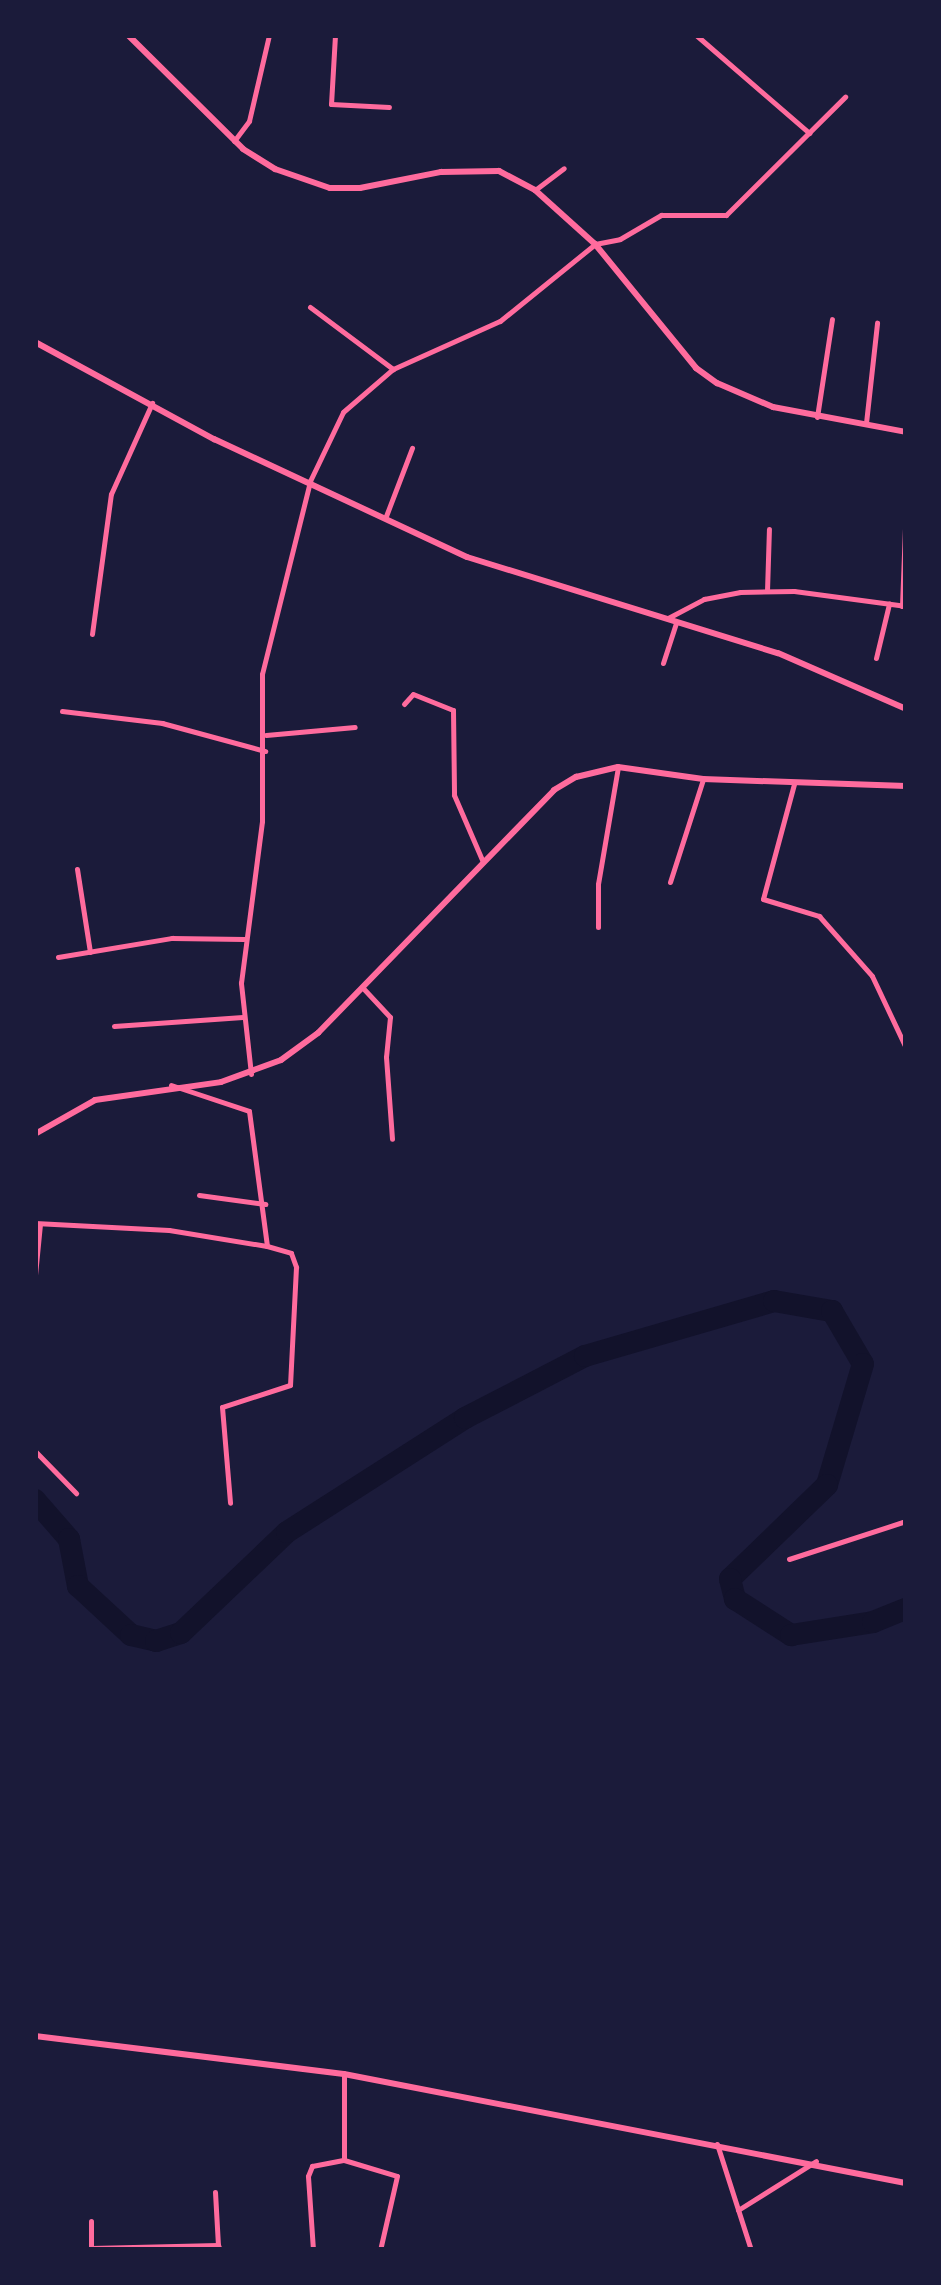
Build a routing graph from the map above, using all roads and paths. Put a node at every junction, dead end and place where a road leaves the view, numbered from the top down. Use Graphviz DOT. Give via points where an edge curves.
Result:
graph roads {
  1 [pos="128,35"];
  2 [pos="270,35"];
  3 [pos="335,35"];
  4 [pos="696,35"];
  5 [pos="845,97"];
  6 [pos="389,107"];
  7 [pos="808,133"];
  8 [pos="234,140"];
  9 [pos="564,168"];
  10 [pos="535,190"];
  11 [pos="595,244"];
  12 [pos="310,307"];
  13 [pos="832,319"];
  14 [pos="877,324"];
  15 [pos="35,342"];
  16 [pos="393,370"];
  17 [pos="152,403"];
  18 [pos="817,416"];
  19 [pos="866,423"];
  20 [pos="906,432"];
  21 [pos="412,448"];
  22 [pos="310,482"];
  23 [pos="386,516"];
  24 [pos="769,529"];
  25 [pos="904,529"];
  26 [pos="767,591"];
  27 [pos="889,604"];
  28 [pos="904,606"];
  29 [pos="666,620"];
  30 [pos="676,623"];
  31 [pos="92,634"];
  32 [pos="876,658"];
  33 [pos="664,662"];
  34 [pos="404,704"];
  35 [pos="906,709"];
  36 [pos="62,711"];
  37 [pos="354,727"];
  38 [pos="266,736"];
  39 [pos="265,751"];
  40 [pos="618,767"];
  41 [pos="704,780"];
  42 [pos="794,784"];
  43 [pos="906,786"];
  44 [pos="485,864"];
  45 [pos="77,869"];
  46 [pos="670,882"];
  47 [pos="598,928"];
  48 [pos="244,939"];
  49 [pos="90,952"];
  50 [pos="58,958"];
  51 [pos="362,987"];
  52 [pos="243,1017"];
  53 [pos="114,1026"];
  54 [pos="906,1048"];
  55 [pos="251,1074"];
  56 [pos="171,1085"];
  57 [pos="35,1134"];
  58 [pos="392,1139"];
  59 [pos="198,1195"];
  60 [pos="265,1204"];
  61 [pos="38,1224"];
  62 [pos="267,1246"];
  63 [pos="35,1275"];
  64 [pos="35,1451"];
  65 [pos="76,1494"];
  66 [pos="230,1503"];
  67 [pos="906,1520"];
  68 [pos="789,1559"];
  69 [pos="35,2036"];
  70 [pos="344,2074"];
  71 [pos="716,2144"];
  72 [pos="344,2160"];
  73 [pos="816,2162"];
  74 [pos="906,2183"];
  75 [pos="215,2192"];
  76 [pos="738,2210"];
  77 [pos="91,2221"];
  78 [pos="219,2247"];
  79 [pos="92,2249"];
  80 [pos="313,2250"];
  81 [pos="380,2250"];
  82 [pos="752,2250"];
  1 -- 8 [label="street"];
  2 -- 8 [label="street" via="249,121"];
  3 -- 6 [label="street" via="332,104"];
  4 -- 7 [label="street"];
  5 -- 7 [label="street"];
  7 -- 11 [label="street" via="726,215 679,211"];
  8 -- 10 [label="street" via="275,169 330,188 482,168"];
  9 -- 10 [label="street"];
  10 -- 11 [label="street"];
  11 -- 16 [label="street" via="477,336"];
  11 -- 18 [label="street" via="696,368 739,396"];
  12 -- 16 [label="street"];
  13 -- 18 [label="street"];
  14 -- 19 [label="street"];
  15 -- 17 [label="street"];
  16 -- 22 [label="street" via="344,412"];
  17 -- 22 [label="street"];
  17 -- 31 [label="street" via="111,494"];
  18 -- 19 [label="street"];
  19 -- 20 [label="street"];
  21 -- 23 [label="street"];
  22 -- 23 [label="street"];
  22 -- 38 [label="street" via="262,674"];
  23 -- 29 [label="street" via="528,581"];
  24 -- 26 [label="street"];
  25 -- 28 [label="street"];
  26 -- 27 [label="street"];
  26 -- 29 [label="street" via="704,600"];
  27 -- 28 [label="street"];
  27 -- 32 [label="street"];
  29 -- 30 [label="street"];
  30 -- 33 [label="street"];
  30 -- 35 [label="street" via="778,654"];
  34 -- 44 [label="street" via="413,694 452,708 456,802"];
  36 -- 39 [label="street" via="162,723"];
  37 -- 38 [label="street"];
  38 -- 39 [label="street"];
  39 -- 48 [label="street"];
  40 -- 41 [label="street"];
  40 -- 44 [label="street" via="554,790"];
  40 -- 47 [label="street" via="598,884"];
  41 -- 42 [label="street"];
  41 -- 46 [label="street"];
  42 -- 43 [label="street"];
  42 -- 54 [label="street" via="763,900 819,916 872,976"];
  44 -- 51 [label="street"];
  45 -- 49 [label="street"];
  48 -- 49 [label="street" via="172,938"];
  48 -- 52 [label="street"];
  49 -- 50 [label="street"];
  51 -- 55 [label="street" via="318,1033"];
  51 -- 58 [label="street" via="390,1017"];
  52 -- 53 [label="street"];
  52 -- 55 [label="street"];
  55 -- 56 [label="street"];
  56 -- 57 [label="street" via="95,1100"];
  56 -- 60 [label="street" via="194,1098 244,1105"];
  59 -- 60 [label="street"];
  60 -- 62 [label="street"];
  61 -- 62 [label="street" via="169,1230"];
  61 -- 63 [label="street"];
  62 -- 66 [label="street" via="291,1253 296,1266 291,1381 222,1407"];
  64 -- 65 [label="street"];
  67 -- 68 [label="street"];
  69 -- 70 [label="street"];
  70 -- 71 [label="street"];
  70 -- 72 [label="street"];
  71 -- 73 [label="street"];
  71 -- 76 [label="street"];
  72 -- 80 [label="street" via="312,2166 308,2176"];
  72 -- 81 [label="street" via="397,2176"];
  73 -- 74 [label="street"];
  73 -- 76 [label="street"];
  75 -- 78 [label="street"];
  76 -- 82 [label="street"];
  77 -- 79 [label="street"];
  78 -- 79 [label="street"];
}
